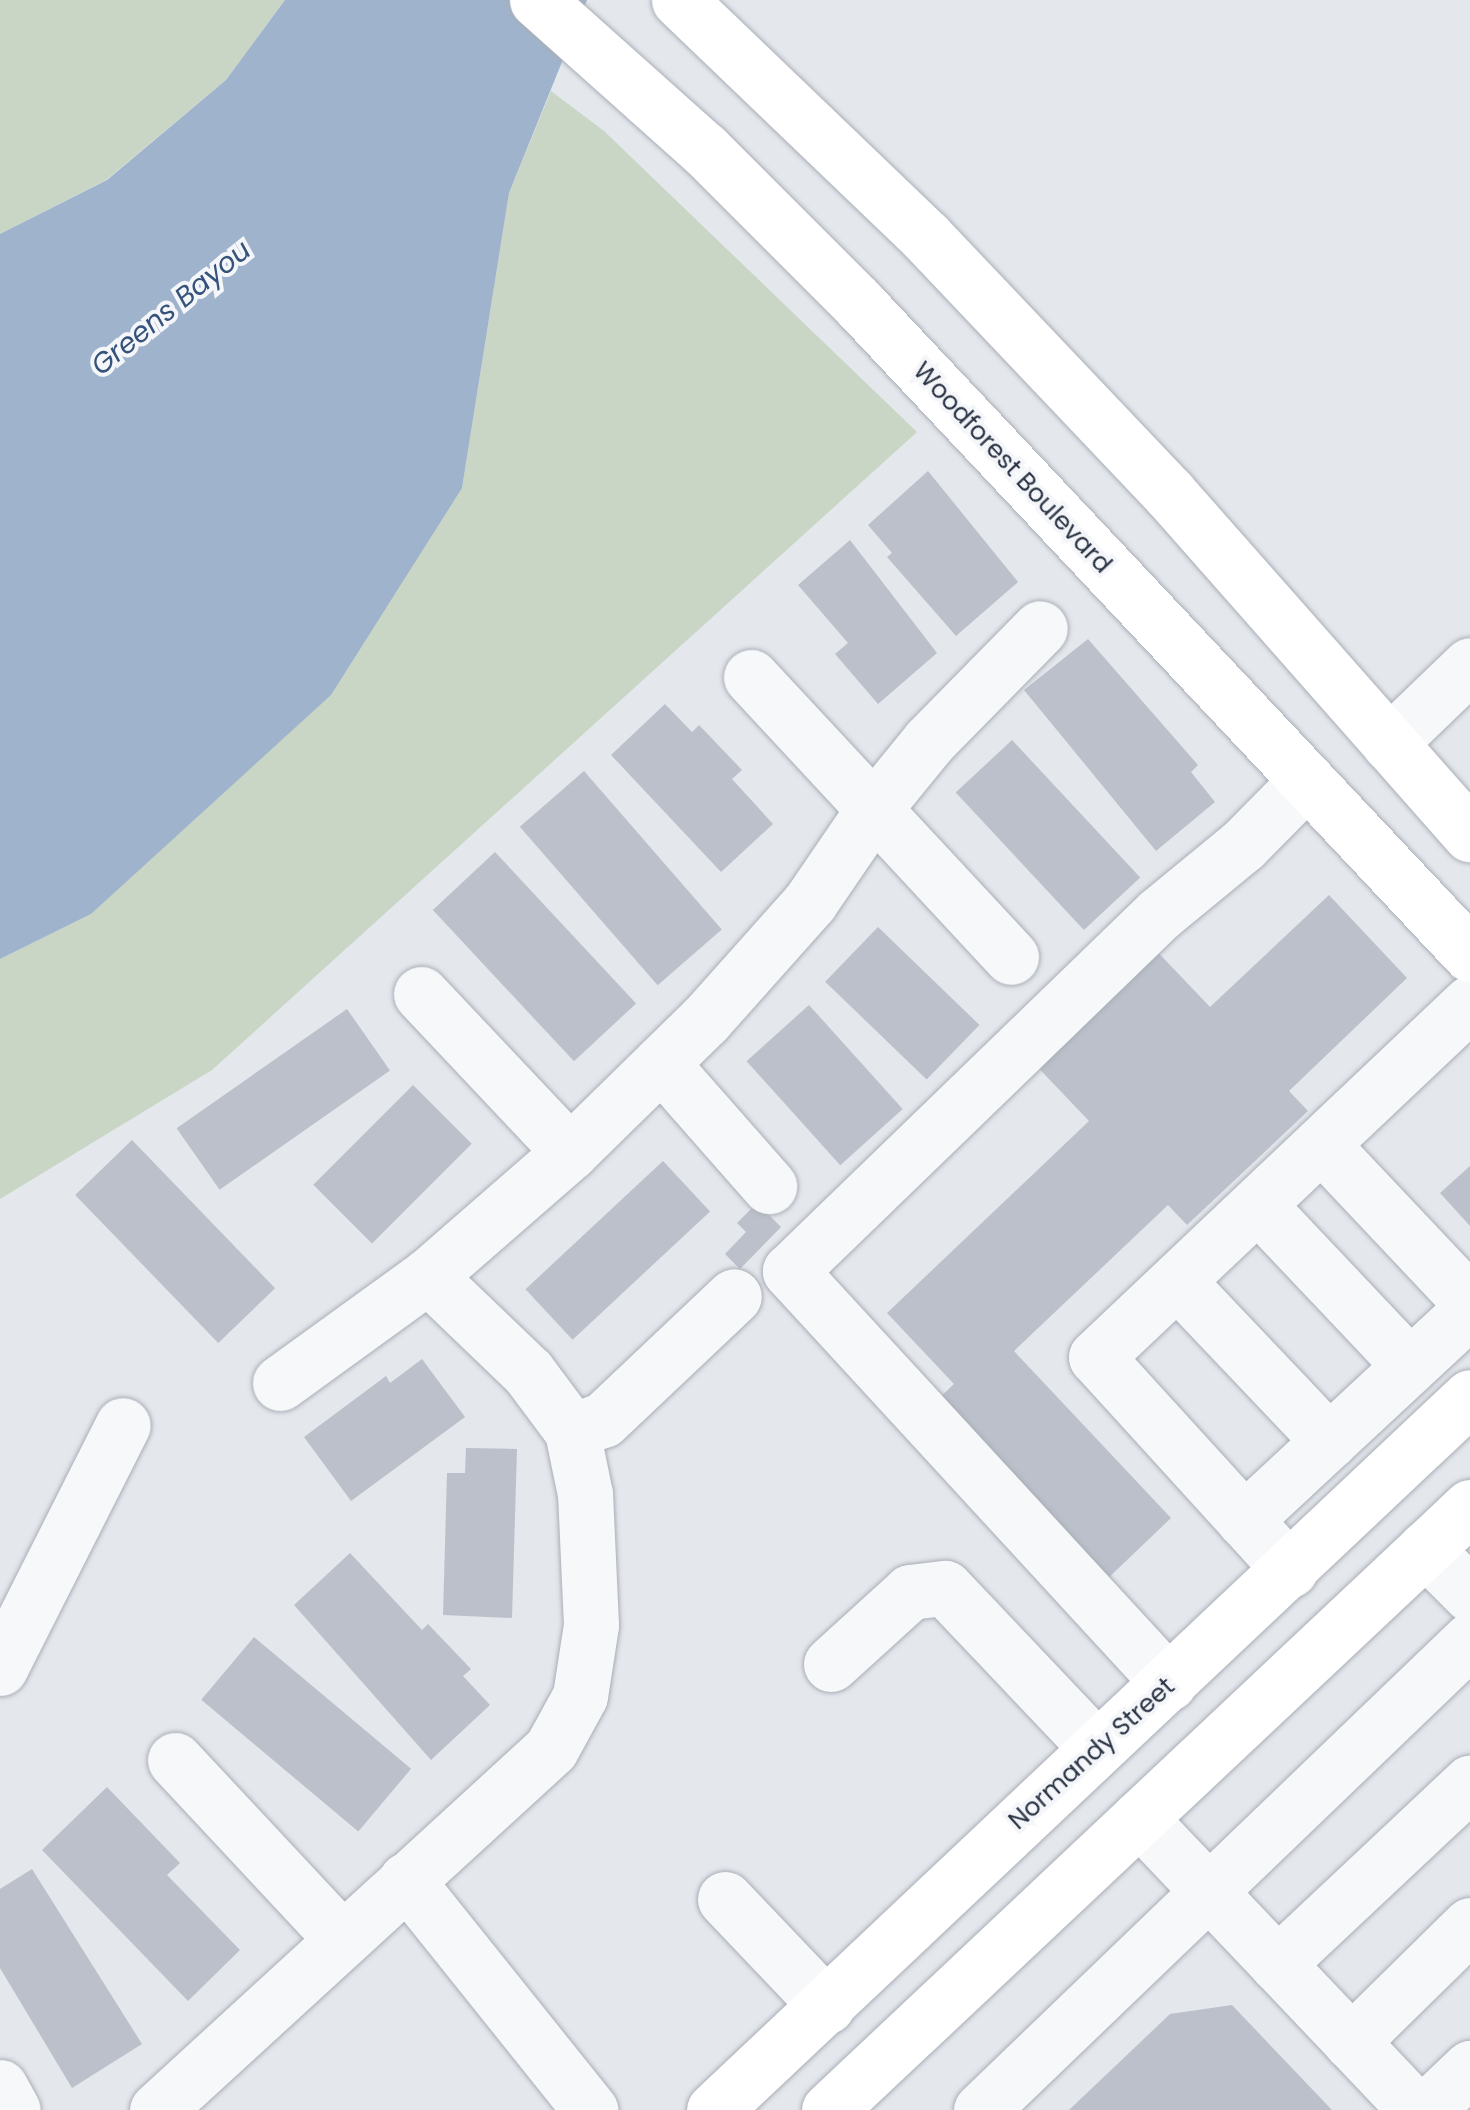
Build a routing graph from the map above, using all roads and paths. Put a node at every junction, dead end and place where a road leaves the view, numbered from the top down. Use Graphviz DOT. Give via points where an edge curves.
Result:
graph roads {
  1 [pos="537,0"];
  2 [pos="680,0"];
  3 [pos="1040,628"];
  4 [pos="751,676"];
  5 [pos="1462,688"];
  6 [pos="1389,742"];
  7 [pos="1316,790"];
  8 [pos="872,811"];
  9 [pos="1470,834"];
  10 [pos="1470,954"];
  11 [pos="1012,957"];
  12 [pos="420,994"];
  13 [pos="1470,1003"];
  14 [pos="661,1063"];
  15 [pos="1321,1144"];
  16 [pos="570,1152"];
  17 [pos="769,1186"];
  18 [pos="1258,1204"];
  19 [pos="428,1276"];
  20 [pos="1177,1282"];
  21 [pos="734,1296"];
  22 [pos="1470,1302"];
  23 [pos="1470,1310"];
  24 [pos="1410,1366"];
  25 [pos="280,1383"];
  26 [pos="1470,1397"];
  27 [pos="123,1425"];
  28 [pos="572,1432"];
  29 [pos="1329,1441"];
  30 [pos="1470,1506"];
  31 [pos="1244,1520"];
  32 [pos="1425,1549"];
  33 [pos="1284,1576"];
  34 [pos="1470,1594"];
  35 [pos="1334,1635"];
  36 [pos="1470,1640"];
  37 [pos="831,1664"];
  38 [pos="0,1668"];
  39 [pos="1169,1683"];
  40 [pos="1091,1754"];
  41 [pos="175,1760"];
  42 [pos="1470,1783"];
  43 [pos="1139,1818"];
  44 [pos="406,1880"];
  45 [pos="1207,1890"];
  46 [pos="725,1898"];
  47 [pos="1470,1925"];
  48 [pos="342,1939"];
  49 [pos="1277,1964"];
  50 [pos="827,2006"];
  51 [pos="1351,2042"];
  52 [pos="1470,2068"];
  53 [pos="0,2087"];
  54 [pos="13,2110"];
  55 [pos="157,2110"];
  56 [pos="590,2110"];
  57 [pos="714,2110"];
  58 [pos="829,2110"];
  59 [pos="981,2110"];
  60 [pos="1416,2110"];
  61 [pos="1426,2110"];
  1 -- 7 [label="main road, Woodforest Boulevard" via="705,150 857,302"];
  2 -- 6 [label="main road" via="926,237 1169,493"];
  3 -- 8 [label="lane"];
  4 -- 8 [label="lane"];
  5 -- 6 [label="lane"];
  6 -- 7 [label="main road"];
  6 -- 9 [label="main road"];
  7 -- 10 [label="main road, Woodforest Boulevard"];
  7 -- 39 [label="lane" via="1159,914 790,1272"];
  8 -- 11 [label="lane"];
  8 -- 14 [label="lane" via="810,902"];
  12 -- 16 [label="lane"];
  13 -- 15 [label="lane"];
  14 -- 16 [label="lane"];
  14 -- 17 [label="lane"];
  15 -- 18 [label="lane"];
  15 -- 22 [label="lane"];
  16 -- 19 [label="lane"];
  18 -- 20 [label="lane"];
  18 -- 24 [label="lane"];
  19 -- 25 [label="lane"];
  19 -- 28 [label="lane" via="528,1372"];
  20 -- 29 [label="lane"];
  20 -- 31 [label="lane" via="1096,1357"];
  21 -- 28 [label="lane" via="604,1420"];
  23 -- 24 [label="lane"];
  24 -- 29 [label="lane"];
  26 -- 33 [label="main road, Normandy Street"];
  27 -- 38 [label="lane"];
  28 -- 44 [label="lane" via="585,1494 590,1625 580,1696 551,1749"];
  29 -- 31 [label="lane"];
  30 -- 32 [label="main road"];
  31 -- 33 [label="lane"];
  32 -- 34 [label="lane"];
  32 -- 35 [label="main road"];
  33 -- 35 [label="main road"];
  33 -- 39 [label="main road, Normandy Street"];
  35 -- 43 [label="main road"];
  36 -- 45 [label="lane"];
  37 -- 40 [label="lane" via="910,1592 946,1588"];
  39 -- 40 [label="main road, Normandy Street"];
  40 -- 43 [label="main road"];
  40 -- 50 [label="main road, Normandy Street" via="916,1914"];
  41 -- 48 [label="lane"];
  42 -- 49 [label="lane"];
  43 -- 45 [label="lane"];
  43 -- 58 [label="main road"];
  44 -- 48 [label="lane"];
  44 -- 56 [label="lane"];
  45 -- 49 [label="lane"];
  45 -- 59 [label="lane"];
  46 -- 50 [label="lane"];
  47 -- 51 [label="lane"];
  48 -- 55 [label="lane"];
  49 -- 51 [label="lane"];
  50 -- 57 [label="main road, Normandy Street"];
  51 -- 60 [label="lane"];
  52 -- 61 [label="lane"];
  53 -- 54 [label="lane"];
}
